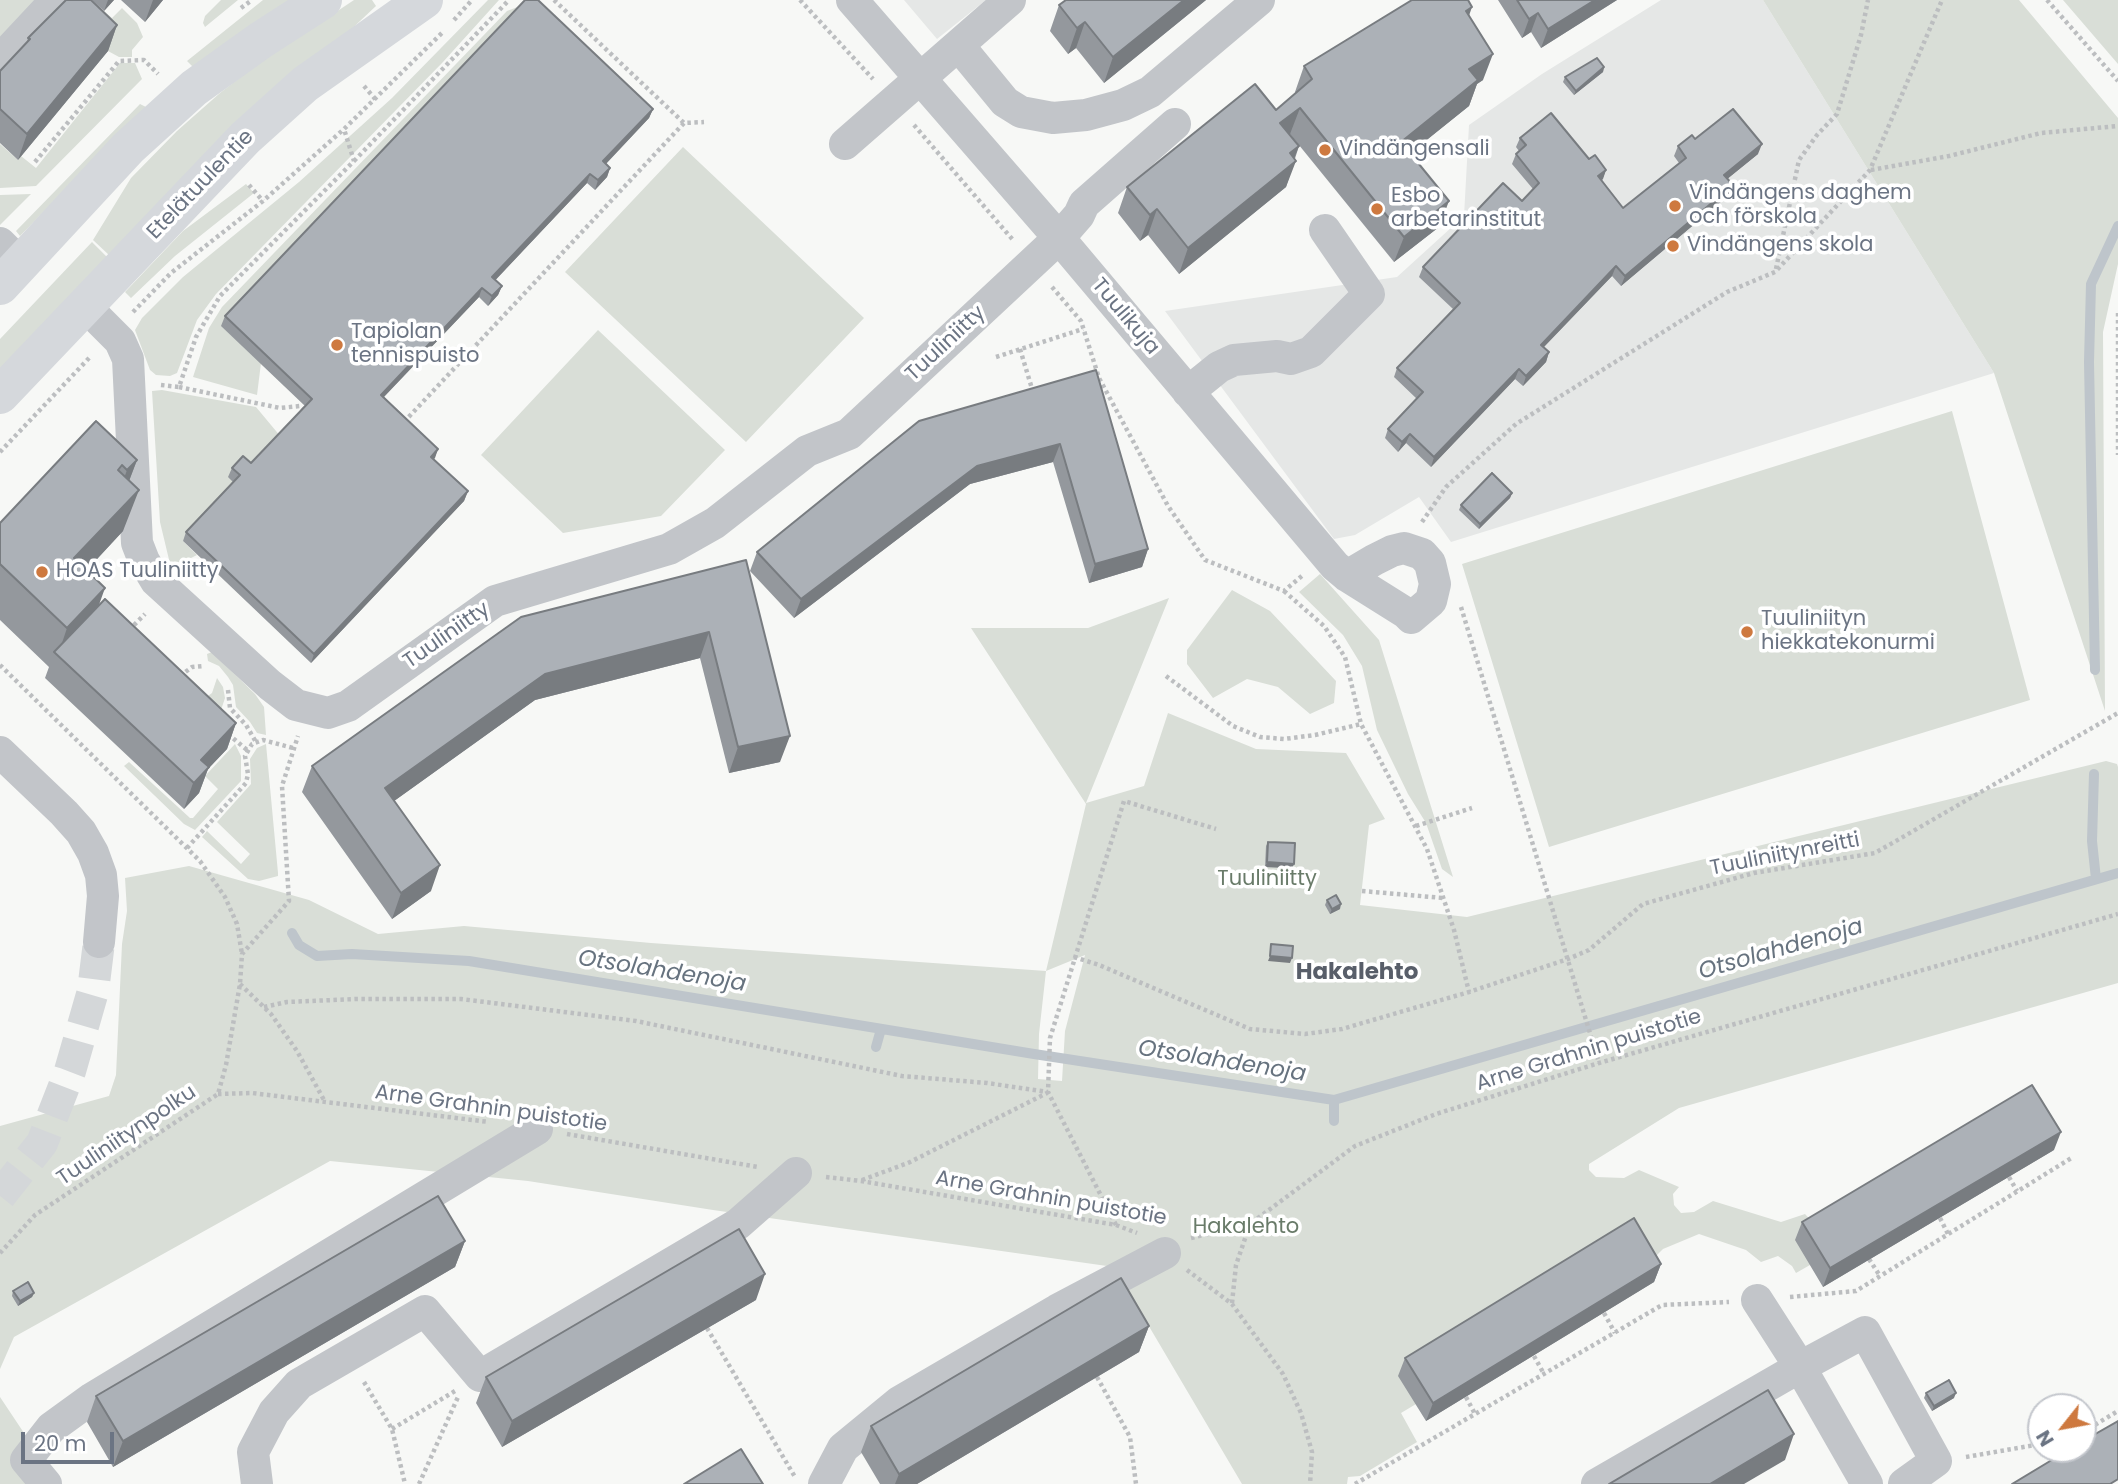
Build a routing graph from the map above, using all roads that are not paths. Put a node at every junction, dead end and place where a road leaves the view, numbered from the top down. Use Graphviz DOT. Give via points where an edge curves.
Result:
graph roads {
  1 [pos="56,0"];
  2 [pos="323,0"];
  3 [pos="424,0"];
  4 [pos="852,0"];
  5 [pos="1010,0"];
  6 [pos="1259,0"];
  7 [pos="959,46"];
  8 [pos="0,60"];
  9 [pos="919,79"];
  10 [pos="1175,124"];
  11 [pos="845,144"];
  12 [pos="1325,230"];
  13 [pos="1059,238"];
  14 [pos="7,264"];
  15 [pos="85,306"];
  16 [pos="1188,392"];
  17 [pos="0,395"];
  18 [pos="1347,576"];
  19 [pos="0,752"];
  20 [pos="99,942"];
  21 [pos="537,1129"];
  22 [pos="796,1173"];
  23 [pos="1165,1241"];
  24 [pos="1757,1300"];
  25 [pos="1800,1367"];
  26 [pos="47,1484"];
  27 [pos="257,1484"];
  28 [pos="824,1484"];
  29 [pos="1597,1484"];
  30 [pos="1867,1484"];
  31 [pos="1904,1484"];
  1 -- 8 [label="street"];
  2 -- 14 [label="main road" via="194,88"];
  3 -- 15 [label="main road, Etelätuulentie" via="305,84 245,138"];
  4 -- 9 [label="street, Tuulikuja"];
  5 -- 7 [label="street"];
  6 -- 7 [label="street" via="1150,92 1086,115 1053,118 1021,112 1005,102"];
  7 -- 9 [label="street"];
  9 -- 11 [label="street"];
  9 -- 13 [label="street, Tuulikuja"];
  10 -- 13 [label="street, Tuuliniitty" via="1084,204"];
  12 -- 16 [label="street" via="1369,294 1311,352 1291,359 1234,360"];
  13 -- 15 [label="street, Tuuliniitty" via="849,434 807,451 715,523 669,549 495,601 348,706 328,713 296,705 270,685 156,581 144,561 137,543 125,349"];
  13 -- 16 [label="street, Tuulikuja"];
  15 -- 17 [label="main road, Etelätuulentie"];
  16 -- 18 [label="street, Tuulikuja"];
  18 -- 18 [label="street, Tuulikuja" via="1412,618 1432,601 1435,584 1430,563 1422,554 1404,548"];
  19 -- 20 [label="street" via="64,813 93,853 103,896"];
  21 -- 26 [label="street" via="71,1413 51,1428 26,1460"];
  22 -- 27 [label="street" via="738,1224 480,1376 425,1311 348,1355 299,1384 274,1412 253,1452"];
  23 -- 28 [label="street" via="899,1402 843,1448"];
  24 -- 25 [label="street"];
  25 -- 29 [label="street"];
  25 -- 30 [label="street"];
  25 -- 31 [label="street" via="1865,1332 1936,1461"];
}
